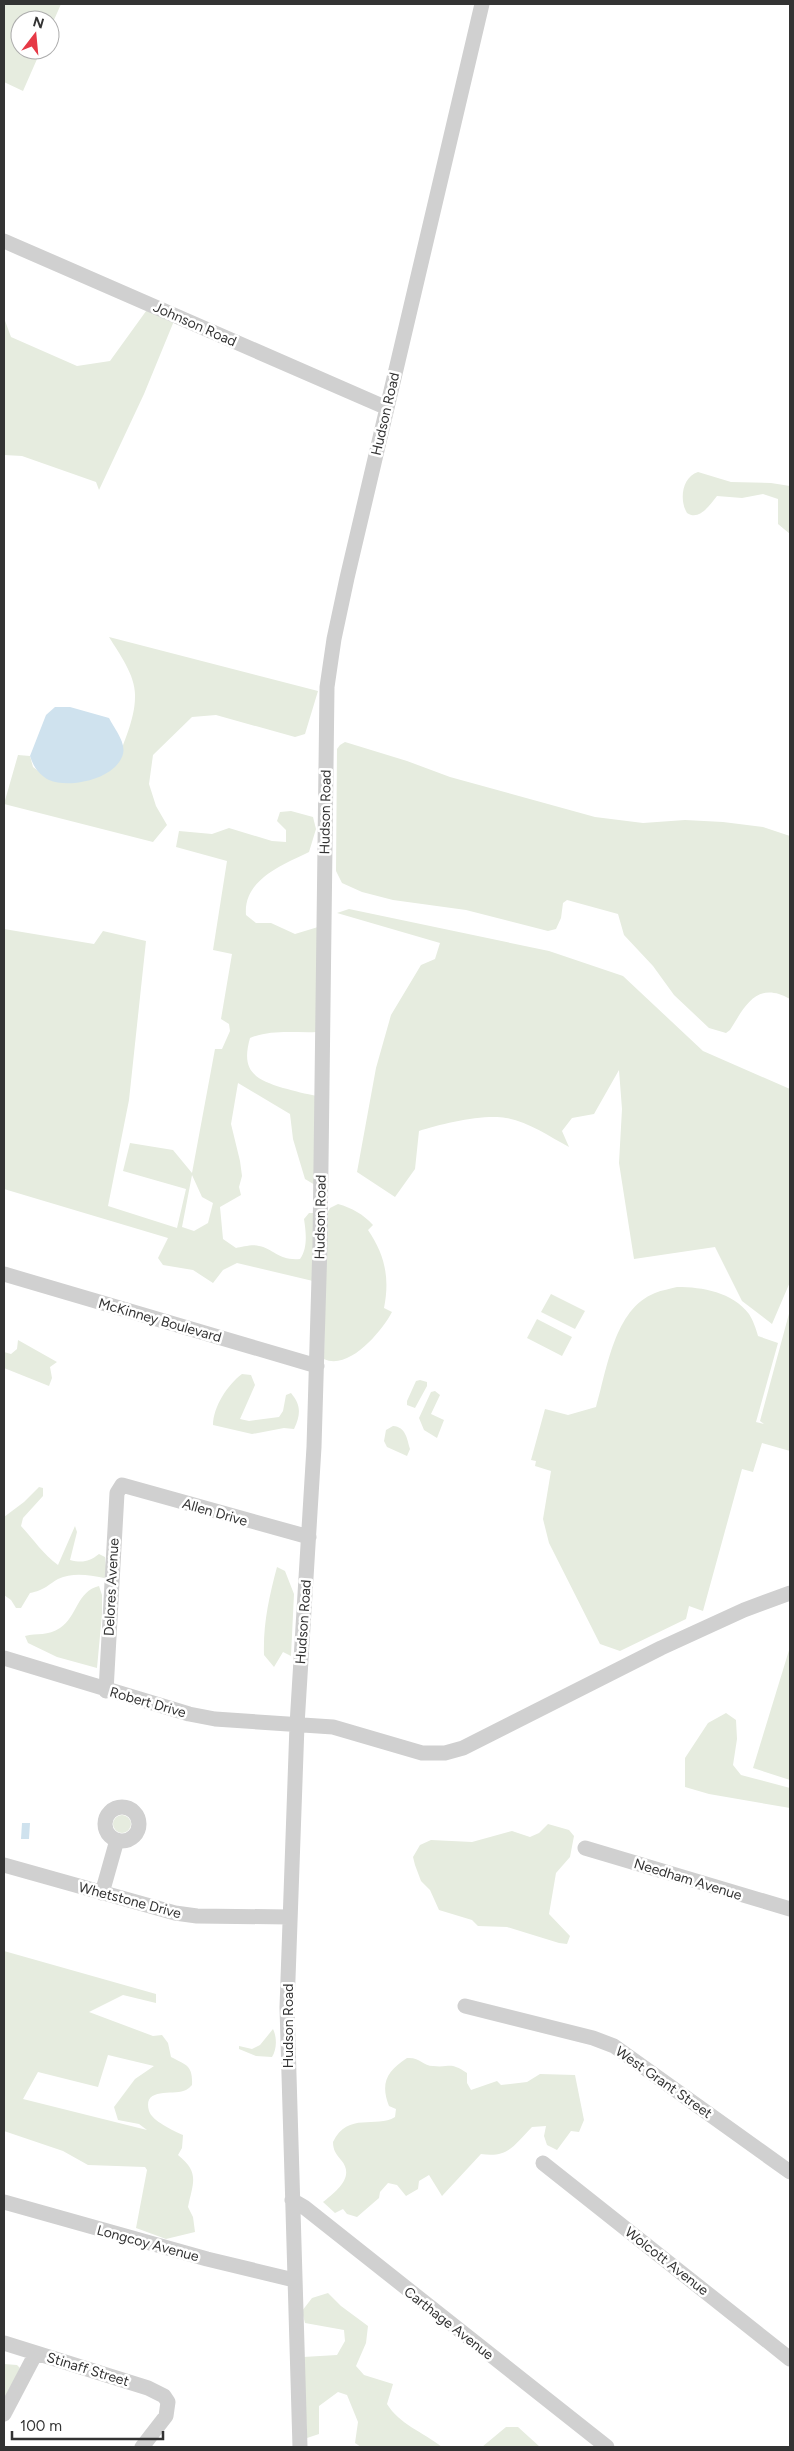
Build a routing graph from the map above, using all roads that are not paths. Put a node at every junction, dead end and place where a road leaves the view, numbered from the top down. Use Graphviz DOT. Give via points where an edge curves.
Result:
graph roads {
  1 [pos="482,4"];
  2 [pos="4,241"];
  3 [pos="387,408"];
  4 [pos="4,1274"];
  5 [pos="317,1366"];
  6 [pos="122,1485"];
  7 [pos="309,1537"];
  8 [pos="790,1593"];
  9 [pos="4,1658"];
  10 [pos="106,1691"];
  11 [pos="297,1725"];
  12 [pos="117,1840"];
  13 [pos="585,1848"];
  14 [pos="4,1865"];
  15 [pos="102,1893"];
  16 [pos="790,1909"];
  17 [pos="289,1917"];
  18 [pos="465,2006"];
  19 [pos="543,2163"];
  20 [pos="790,2172"];
  21 [pos="292,2200"];
  22 [pos="4,2202"];
  23 [pos="294,2280"];
  24 [pos="4,2343"];
  25 [pos="36,2353"];
  26 [pos="790,2359"];
  27 [pos="4,2414"];
  28 [pos="142,2447"];
  29 [pos="300,2447"];
  30 [pos="607,2447"];
  1 -- 3 [label="street, Hudson Road"];
  2 -- 3 [label="street, Johnson Road"];
  3 -- 5 [label="street, Hudson Road" via="334,639 327,687"];
  4 -- 5 [label="street, McKinney Boulevard"];
  5 -- 7 [label="street, Hudson Road"];
  6 -- 7 [label="street, Allen Drive"];
  6 -- 10 [label="street, Delores Avenue" via="117,1493"];
  7 -- 11 [label="street, Hudson Road"];
  8 -- 11 [label="street, Robert Drive" via="661,1648 453,1752 422,1753 344,1729"];
  9 -- 10 [label="street, Robert Drive"];
  10 -- 11 [label="street, Robert Drive" via="199,1716"];
  11 -- 17 [label="street, Hudson Road"];
  12 -- 15 [label="street"];
  13 -- 16 [label="street, Needham Avenue"];
  14 -- 15 [label="street, Whetstone Drive"];
  15 -- 17 [label="street, Whetstone Drive" via="197,1916"];
  17 -- 21 [label="street, Hudson Road" via="287,2038"];
  18 -- 20 [label="street, West Grant Street" via="614,2046"];
  19 -- 26 [label="street, Wolcott Avenue"];
  21 -- 23 [label="street, Hudson Road"];
  21 -- 30 [label="street, Carthage Avenue"];
  22 -- 23 [label="street, Longcoy Avenue"];
  23 -- 29 [label="street, Hudson Road"];
  24 -- 25 [label="street, Stinaff Street"];
  25 -- 27 [label="street"];
  25 -- 28 [label="street, Stinaff Street" via="164,2396 168,2402 166,2416"];
}
